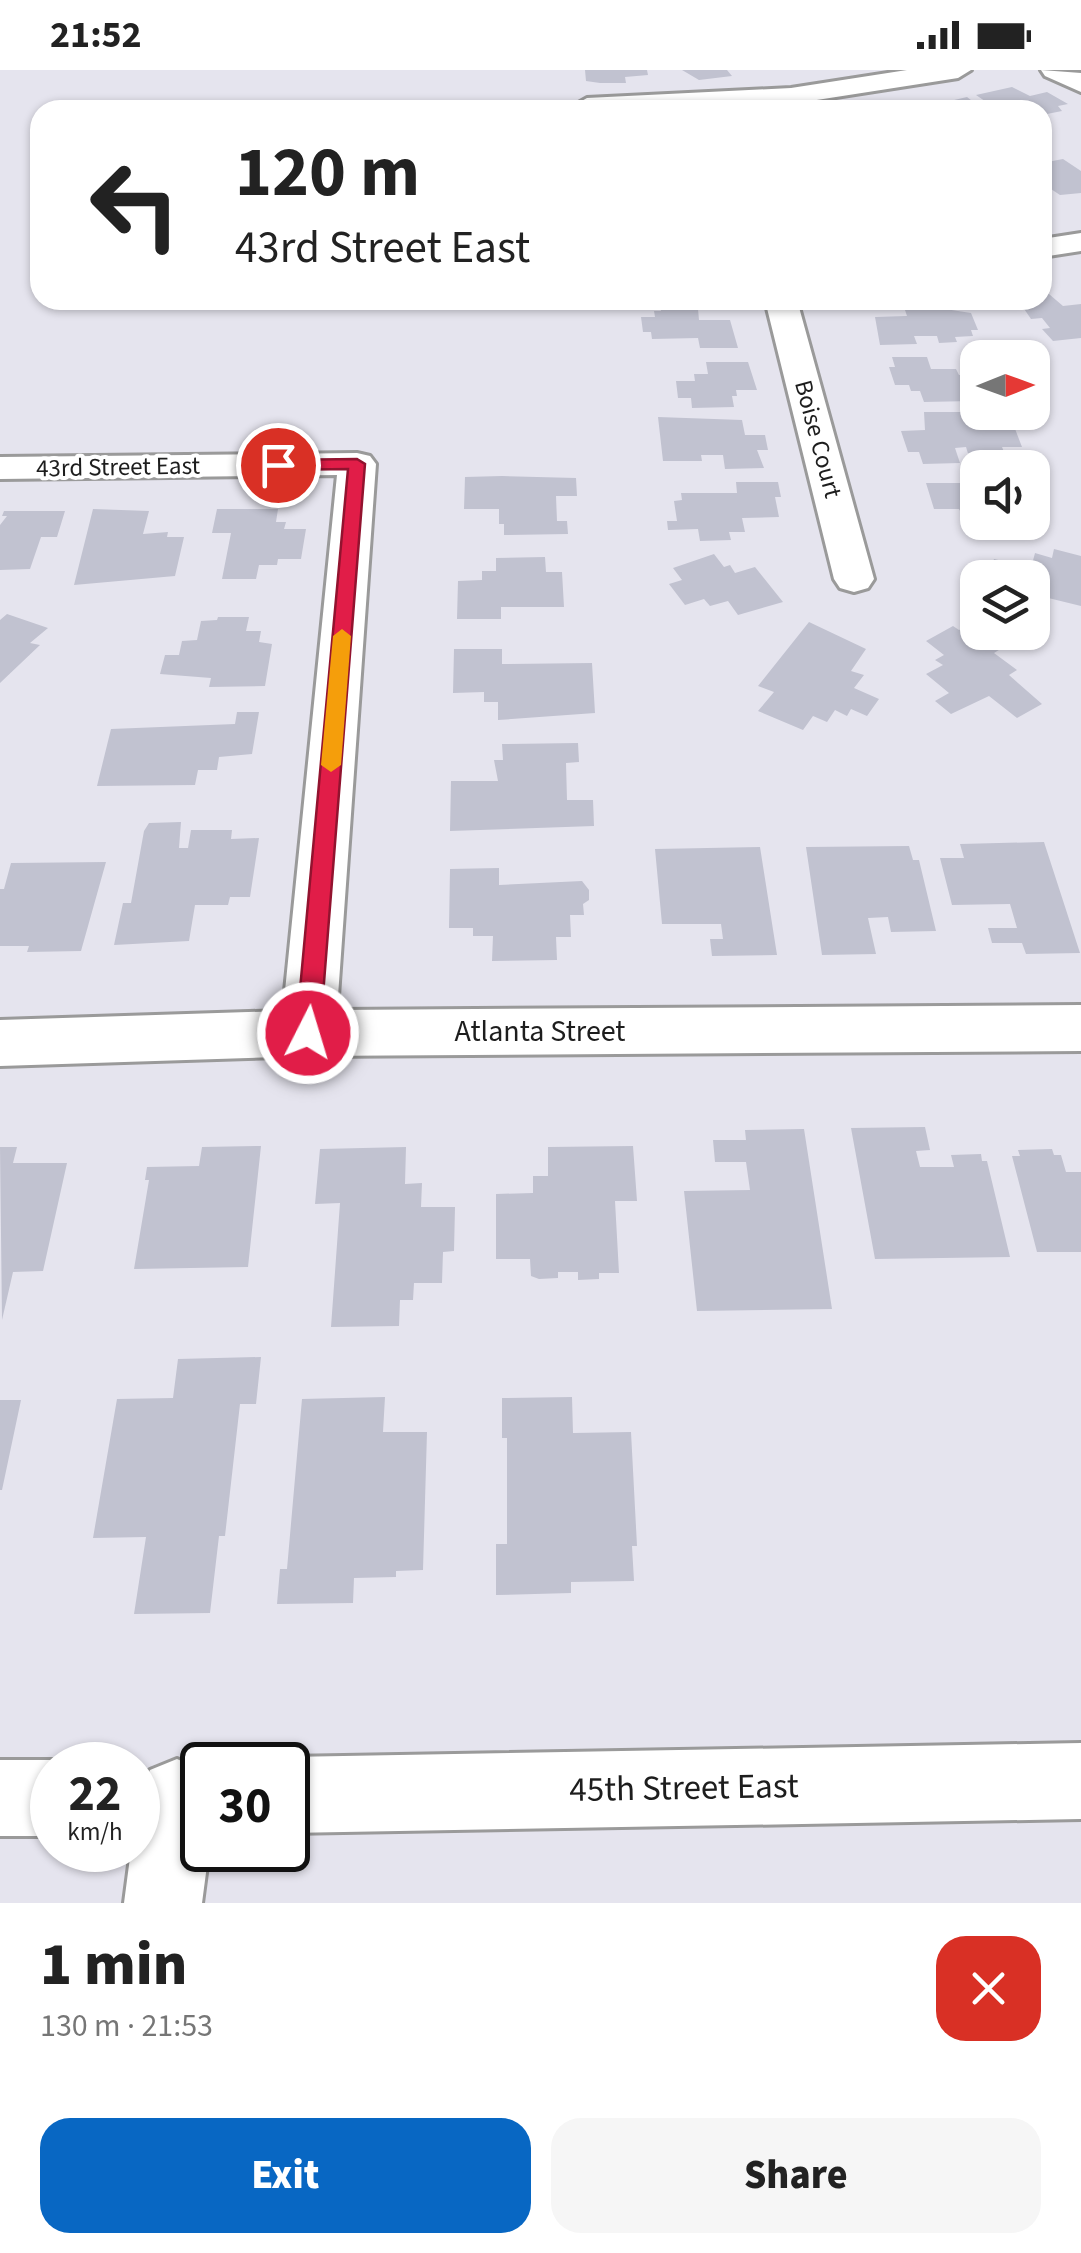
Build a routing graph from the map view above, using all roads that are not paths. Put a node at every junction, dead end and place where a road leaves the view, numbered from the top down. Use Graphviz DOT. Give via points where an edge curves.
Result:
graph roads {
  1 [pos="958,70"];
  2 [pos="1054,70"];
  3 [pos="1081,84"];
  4 [pos="709,100"];
  5 [pos="784,310"];
  6 [pos="0,468"];
  7 [pos="854,579"];
  8 [pos="1081,1028"];
  9 [pos="308,1033"];
  10 [pos="0,1043"];
  11 [pos="1081,1783"];
  12 [pos="310,1796"];
  13 [pos="172,1797"];
  14 [pos="0,1798"];
  15 [pos="30,1798"];
  16 [pos="164,1903"];
  1 -- 4 [label="street" via="790,96"];
  2 -- 3 [label="street"];
  5 -- 7 [label="street, Boise Court"];
  6 -- 9 [label="street, 43rd Street East" via="357,464"];
  8 -- 9 [label="street, Atlanta Street"];
  9 -- 10 [label="street, Atlanta Street"];
  11 -- 12 [label="street, 45th Street East"];
  13 -- 16 [label="street"];
  14 -- 15 [label="street"];
}
